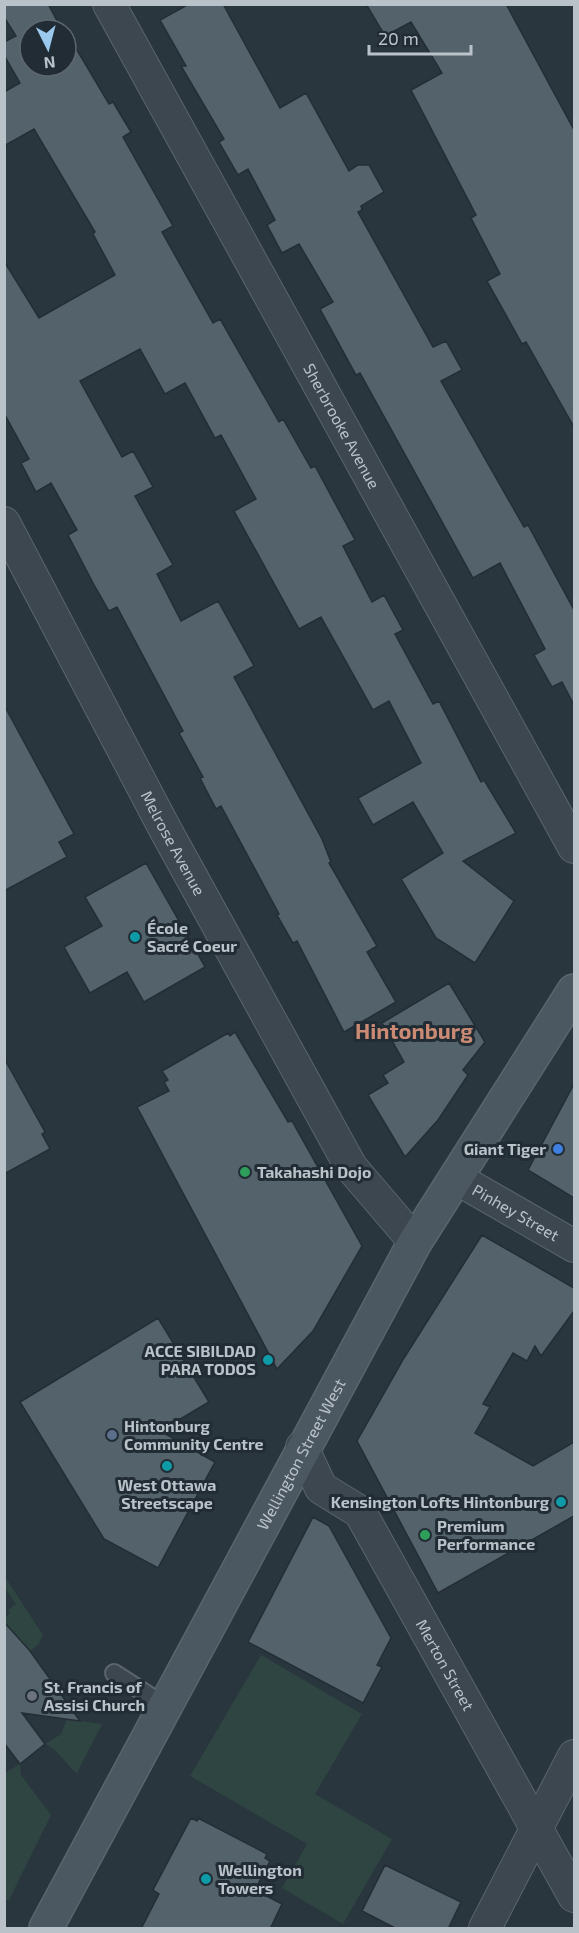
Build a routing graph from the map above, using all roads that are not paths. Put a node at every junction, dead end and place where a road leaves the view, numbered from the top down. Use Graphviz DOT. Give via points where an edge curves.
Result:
graph roads {
  1 [pos="109,4"];
  2 [pos="4,523"];
  3 [pos="574,847"];
  4 [pos="574,991"];
  5 [pos="456,1178"];
  6 [pos="415,1242"];
  7 [pos="574,1246"];
  8 [pos="302,1448"];
  9 [pos="114,1673"];
  10 [pos="165,1706"];
  11 [pos="574,1756"];
  12 [pos="536,1827"];
  13 [pos="574,1896"];
  14 [pos="46,1929"];
  15 [pos="484,1929"];
  1 -- 3 [label="street, Sherbrooke Avenue"];
  2 -- 6 [label="street, Melrose Avenue" via="165,829 351,1167"];
  4 -- 5 [label="main road, Wellington Street West"];
  5 -- 6 [label="main road, Wellington Street West"];
  5 -- 7 [label="street, Pinhey Street"];
  6 -- 8 [label="main road, Wellington Street West"];
  8 -- 10 [label="main road, Wellington Street West"];
  8 -- 12 [label="street, Merton Street" via="321,1488 360,1512"];
  9 -- 10 [label="lane"];
  10 -- 14 [label="main road, Wellington Street West"];
  11 -- 12 [label="street"];
  12 -- 13 [label="street, Merton Street"];
  12 -- 15 [label="street"];
}
